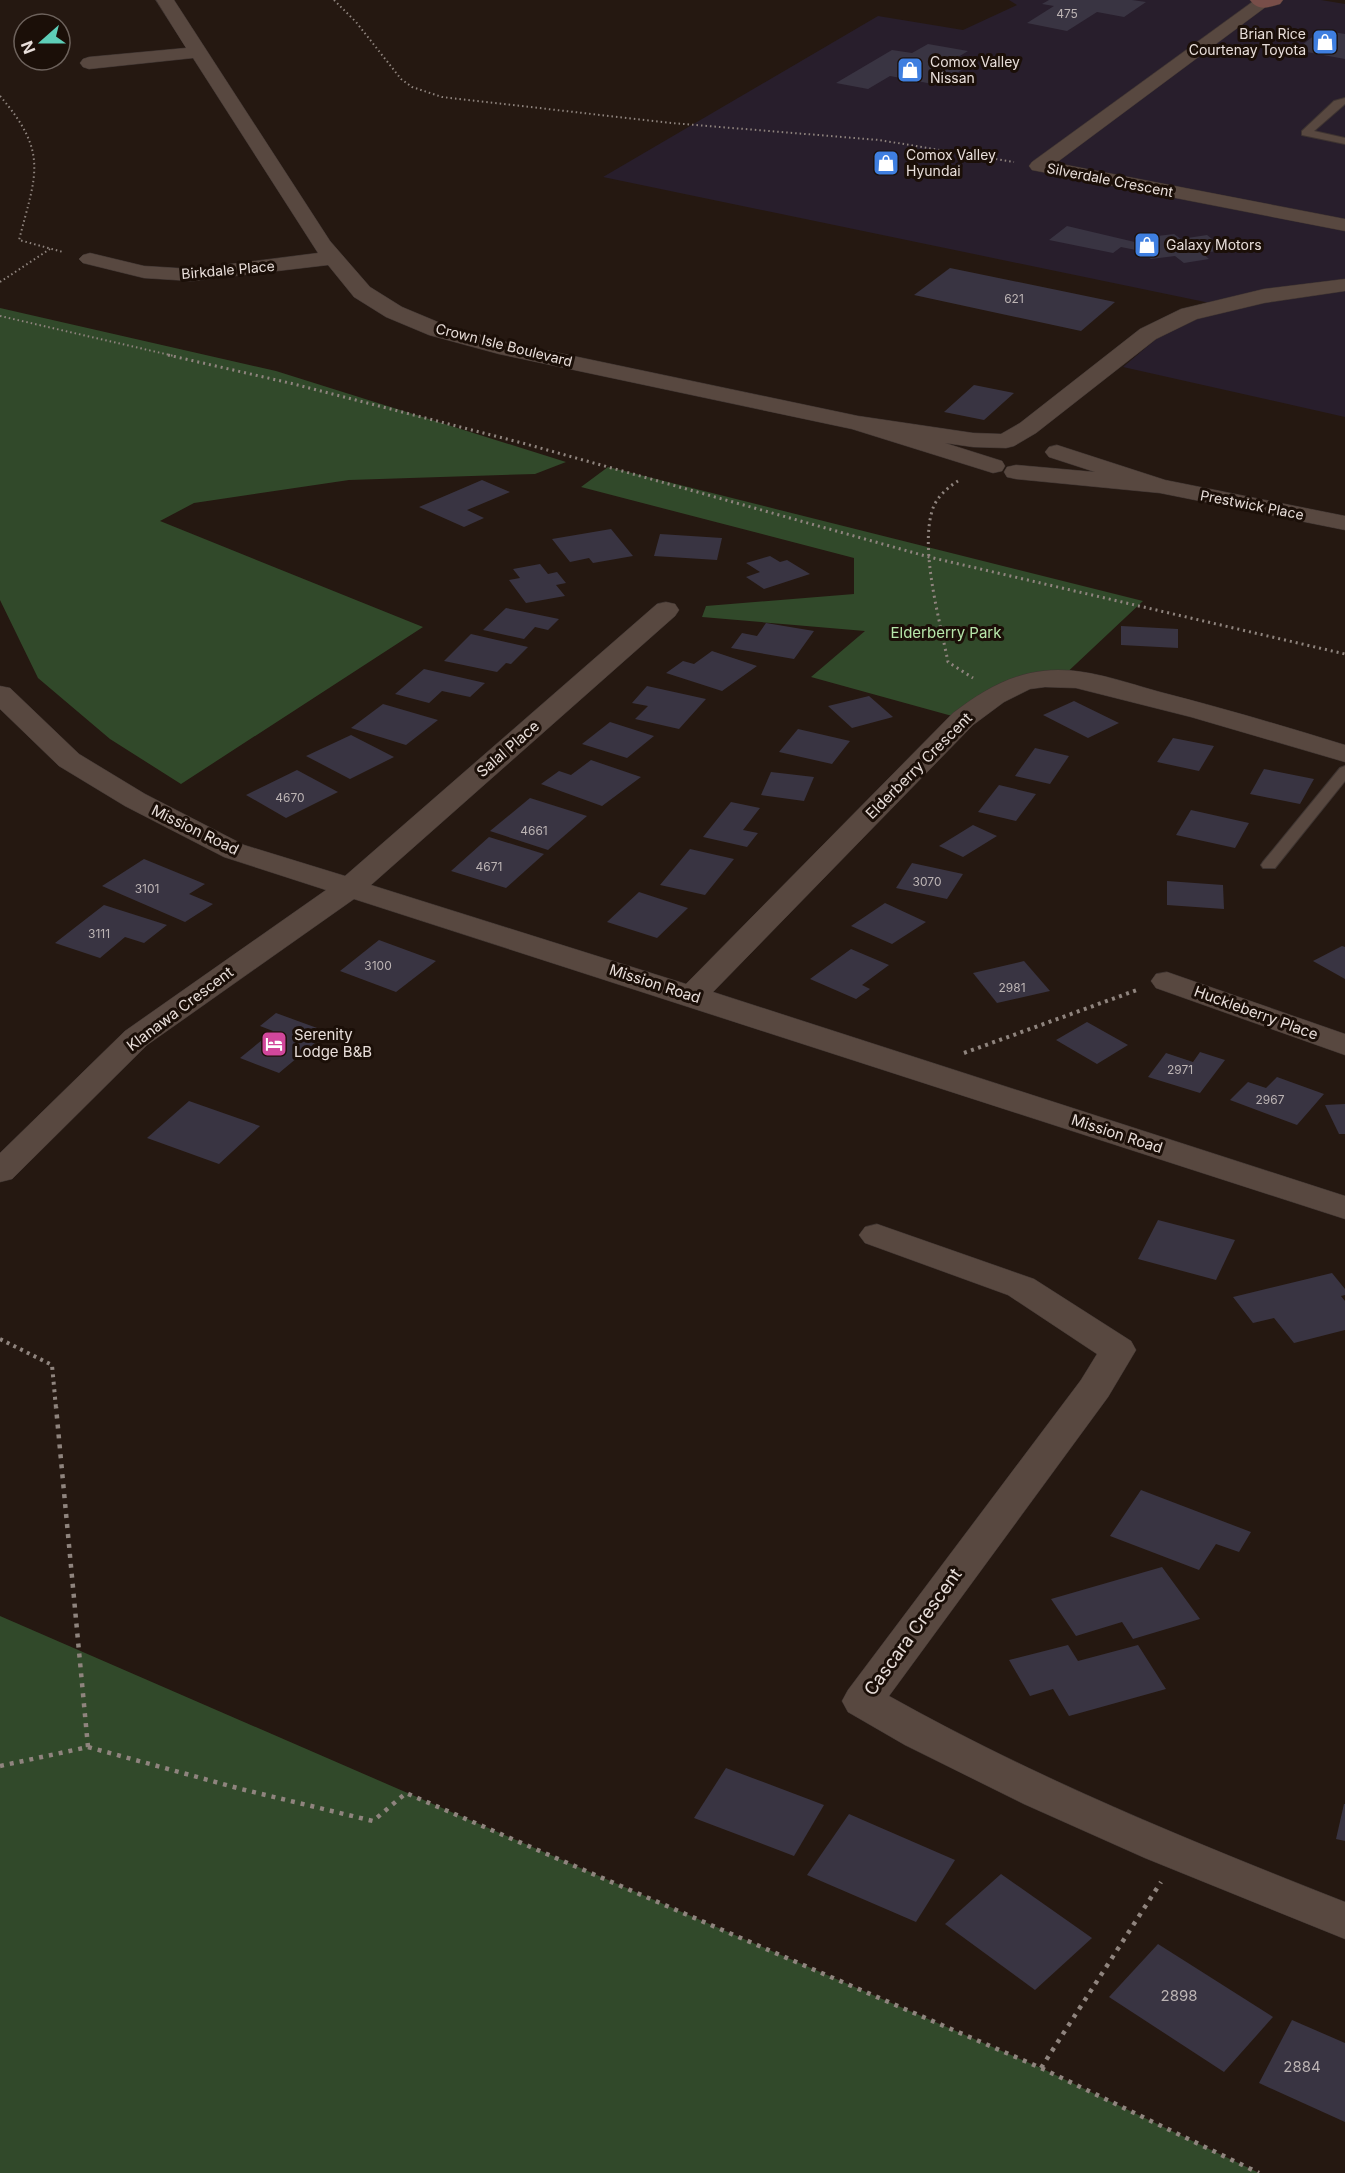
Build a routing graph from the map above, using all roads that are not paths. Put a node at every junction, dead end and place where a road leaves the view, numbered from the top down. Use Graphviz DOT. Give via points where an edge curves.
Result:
graph roads {
  1 [pos="165,0"];
  2 [pos="1265,1"];
  3 [pos="198,52"];
  4 [pos="89,63"];
  5 [pos="1345,101"];
  6 [pos="1345,141"];
  7 [pos="1345,225"];
  8 [pos="332,258"];
  9 [pos="90,259"];
  10 [pos="1345,285"];
  11 [pos="1089,381"];
  12 [pos="858,423"];
  13 [pos="1005,441"];
  14 [pos="1055,449"];
  15 [pos="1002,469"];
  16 [pos="1160,486"];
  17 [pos="1345,523"];
  18 [pos="666,610"];
  19 [pos="0,694"];
  20 [pos="1345,754"];
  21 [pos="1345,771"];
  22 [pos="1269,865"];
  23 [pos="349,888"];
  24 [pos="1167,981"];
  25 [pos="692,996"];
  26 [pos="1345,1045"];
  27 [pos="0,1172"];
  28 [pos="1345,1208"];
  29 [pos="877,1235"];
  30 [pos="1345,1921"];
  1 -- 3 [label="street, Crown Isle Boulevard"];
  2 -- 7 [label="street, Silverdale Crescent" via="1040,166"];
  3 -- 4 [label="street"];
  3 -- 8 [label="street, Crown Isle Boulevard"];
  5 -- 6 [label="lane" via="1306,134"];
  8 -- 9 [label="street, Birkdale Place" via="192,275 144,272"];
  8 -- 12 [label="street, Crown Isle Boulevard" via="362,292 394,312 437,330 544,357"];
  10 -- 11 [label="street" via="1264,296 1189,314 1149,334"];
  11 -- 13 [label="street"];
  11 -- 14 [label="street" via="1065,416"];
  12 -- 13 [label="street, Crown Isle Boulevard"];
  12 -- 15 [label="street, Crown Isle Boulevard"];
  13 -- 14 [label="street, Crown Isle Boulevard" via="1032,441"];
  13 -- 15 [label="street" via="990,445 983,453 987,462"];
  14 -- 15 [label="street" via="1060,457 1052,468 1030,473"];
  14 -- 16 [label="street, Prestwick Place"];
  15 -- 16 [label="street, Prestwick Place"];
  16 -- 17 [label="street, Prestwick Place"];
  18 -- 23 [label="street, Salal Place"];
  19 -- 23 [label="street, Mission Road" via="69,760 135,800 234,851"];
  20 -- 25 [label="street, Elderberry Crescent" via="1235,719 1093,683 1030,681 997,694 963,719"];
  21 -- 22 [label="lane"];
  23 -- 25 [label="street, Mission Road"];
  23 -- 27 [label="street, Klanawa Crescent" via="136,1038"];
  24 -- 26 [label="street, Huckleberry Place"];
  25 -- 28 [label="street, Mission Road"];
  29 -- 30 [label="street, Cascara Crescent" via="1021,1287 1118,1350 1095,1388 862,1701 925,1738 1179,1855"];
}
